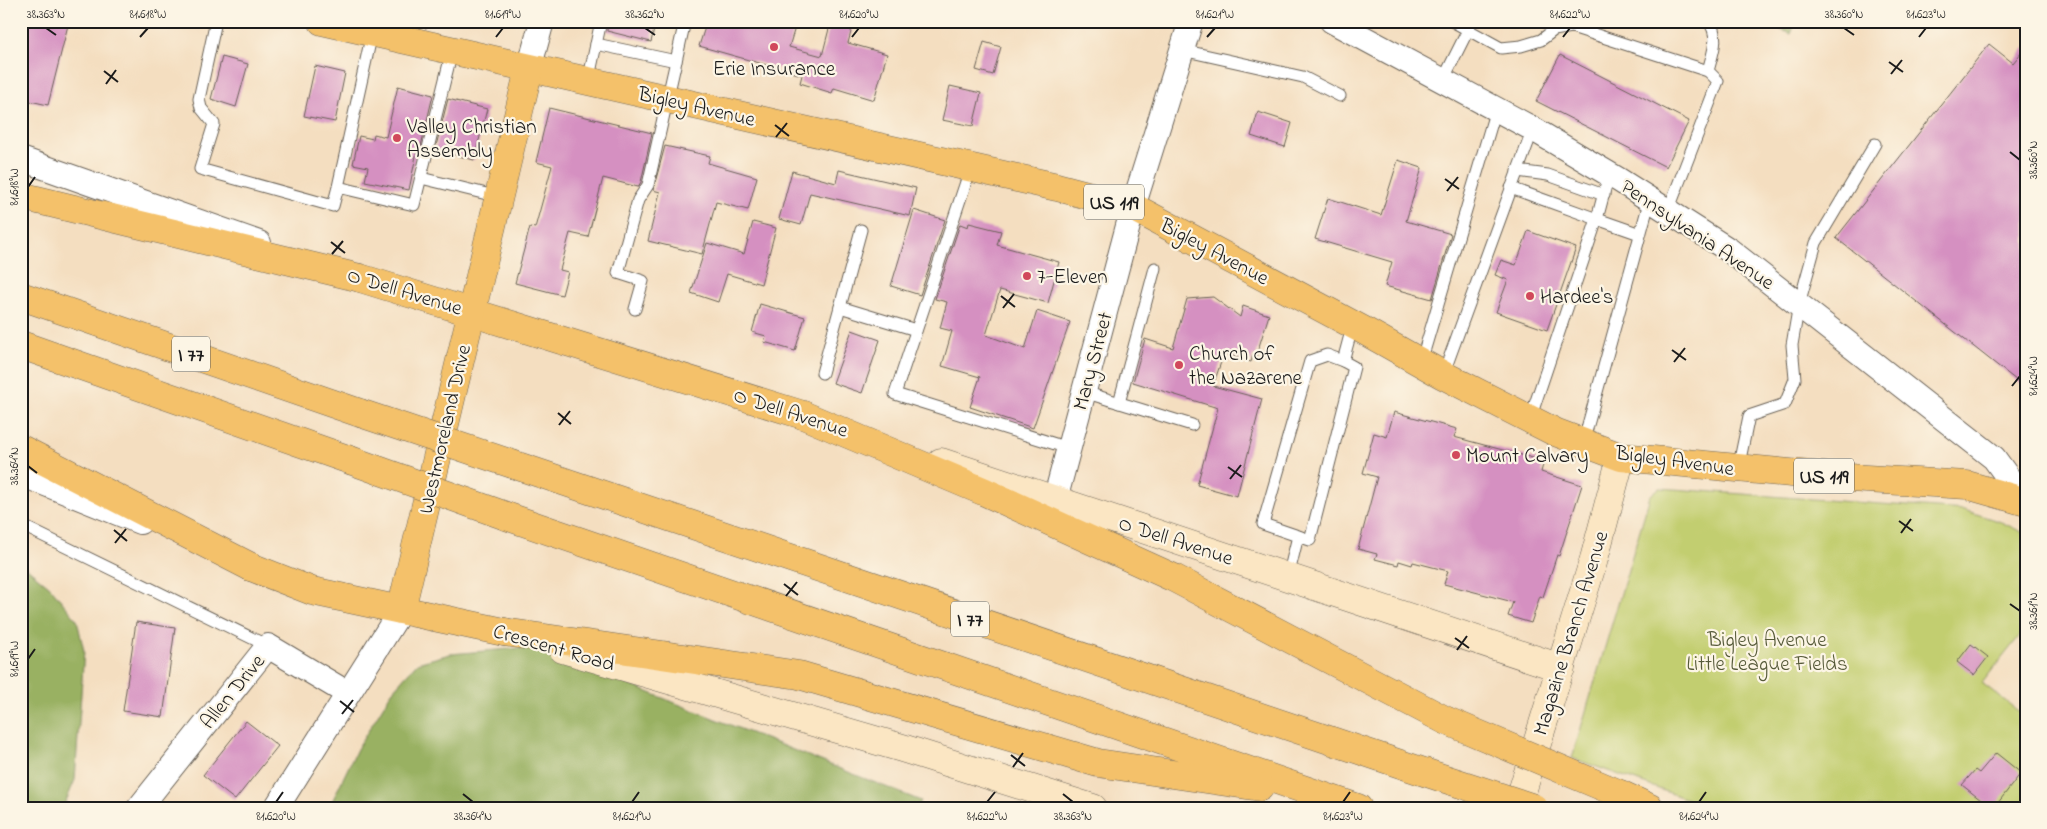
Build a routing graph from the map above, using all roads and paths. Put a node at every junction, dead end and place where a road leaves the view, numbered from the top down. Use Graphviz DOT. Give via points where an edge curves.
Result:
graph roads {
  1 [pos="216,21"];
  2 [pos="322,21"];
  3 [pos="542,21"];
  4 [pos="601,21"];
  5 [pos="685,21"];
  6 [pos="1192,21"];
  7 [pos="1332,21"];
  8 [pos="1452,21"];
  9 [pos="1708,21"];
  10 [pos="1469,26"];
  11 [pos="372,33"];
  12 [pos="596,44"];
  13 [pos="1182,50"];
  14 [pos="452,51"];
  15 [pos="676,61"];
  16 [pos="529,69"];
  17 [pos="1708,71"];
  18 [pos="1443,80"];
  19 [pos="588,82"];
  20 [pos="1340,96"];
  21 [pos="668,100"];
  22 [pos="1496,109"];
  23 [pos="1533,129"];
  24 [pos="1875,144"];
  25 [pos="21,159"];
  26 [pos="971,167"];
  27 [pos="1517,171"];
  28 [pos="420,178"];
  29 [pos="1607,184"];
  30 [pos="338,187"];
  31 [pos="1511,188"];
  32 [pos="21,196"];
  33 [pos="499,197"];
  34 [pos="1659,205"];
  35 [pos="1133,207"];
  36 [pos="1597,219"];
  37 [pos="861,230"];
  38 [pos="1640,234"];
  39 [pos="1155,268"];
  40 [pos="360,278"];
  41 [pos="21,296"];
  42 [pos="1799,304"];
  43 [pos="840,308"];
  44 [pos="635,309"];
  45 [pos="472,311"];
  46 [pos="1353,324"];
  47 [pos="916,330"];
  48 [pos="21,345"];
  49 [pos="1343,361"];
  50 [pos="1432,369"];
  51 [pos="822,373"];
  52 [pos="1084,392"];
  53 [pos="1119,402"];
  54 [pos="803,416"];
  55 [pos="1530,419"];
  56 [pos="1192,425"];
  57 [pos="1583,442"];
  58 [pos="1068,448"];
  59 [pos="21,449"];
  60 [pos="1621,456"];
  61 [pos="1738,469"];
  62 [pos="21,474"];
  63 [pos="1055,500"];
  64 [pos="2025,502"];
  65 [pos="21,525"];
  66 [pos="1298,536"];
  67 [pos="251,568"];
  68 [pos="1288,577"];
  69 [pos="401,610"];
  70 [pos="504,632"];
  71 [pos="268,646"];
  72 [pos="1561,668"];
  73 [pos="347,693"];
  74 [pos="1328,798"];
  75 [pos="1045,801"];
  76 [pos="139,808"];
  77 [pos="276,808"];
  78 [pos="1093,808"];
  79 [pos="1358,808"];
  80 [pos="1517,808"];
  81 [pos="1534,808"];
  82 [pos="1650,808"];
  1 -- 30 [label="lane" via="198,99 214,124 200,168 333,206"];
  2 -- 11 [label="main road, Bigley Avenue / US 119"];
  3 -- 16 [label="street, Westmoreland Drive"];
  4 -- 12 [label="lane"];
  5 -- 15 [label="lane"];
  6 -- 13 [label="street, Mary Street"];
  7 -- 18 [label="street, Pennsylvania Avenue"];
  8 -- 10 [label="lane"];
  9 -- 17 [label="lane" via="1715,33"];
  10 -- 17 [label="lane" via="1501,48 1541,40 1554,30 1572,26"];
  10 -- 18 [label="lane"];
  11 -- 14 [label="main road, Bigley Avenue / US 119"];
  11 -- 30 [label="lane"];
  12 -- 15 [label="lane"];
  12 -- 19 [label="lane"];
  13 -- 20 [label="lane" via="1303,77"];
  13 -- 35 [label="street, Mary Street"];
  14 -- 16 [label="main road, Bigley Avenue / US 119"];
  14 -- 28 [label="lane"];
  15 -- 21 [label="lane"];
  16 -- 19 [label="main road, Bigley Avenue / US 119"];
  16 -- 33 [label="main road, Westmoreland Drive"];
  17 -- 34 [label="lane" via="1718,82"];
  18 -- 22 [label="street, Pennsylvania Avenue"];
  19 -- 21 [label="main road, Bigley Avenue / US 119"];
  21 -- 26 [label="main road, Bigley Avenue / US 119"];
  21 -- 44 [label="lane" via="648,185 638,200 618,273 644,281"];
  22 -- 23 [label="street, Pennsylvania Avenue"];
  22 -- 50 [label="lane"];
  23 -- 27 [label="lane"];
  23 -- 29 [label="street, Pennsylvania Avenue"];
  24 -- 42 [label="lane" via="1816,243"];
  25 -- 40 [label="street, O Dell Avenue"];
  26 -- 35 [label="main road, Bigley Avenue / US 119"];
  26 -- 47 [label="lane"];
  27 -- 29 [label="lane"];
  27 -- 31 [label="lane"];
  28 -- 30 [label="lane" via="414,205"];
  28 -- 33 [label="lane"];
  29 -- 34 [label="street, Pennsylvania Avenue"];
  29 -- 36 [label="lane"];
  31 -- 36 [label="lane"];
  31 -- 50 [label="lane"];
  32 -- 40 [label="main road"];
  33 -- 45 [label="main road, Westmoreland Drive"];
  34 -- 38 [label="lane"];
  34 -- 42 [label="street, Pennsylvania Avenue" via="1729,250"];
  35 -- 46 [label="main road, Bigley Avenue / US 119"];
  35 -- 52 [label="street, Mary Street"];
  36 -- 38 [label="lane"];
  36 -- 55 [label="lane"];
  37 -- 43 [label="lane"];
  38 -- 57 [label="lane"];
  39 -- 53 [label="lane"];
  40 -- 45 [label="main road, O Dell Avenue"];
  41 -- 81 [label="main road, I 77, bridge"];
  42 -- 61 [label="lane" via="1792,345 1795,379 1785,404 1749,416"];
  42 -- 64 [label="street, Pennsylvania Avenue" via="1994,458"];
  43 -- 47 [label="lane"];
  43 -- 51 [label="lane"];
  45 -- 54 [label="main road, O Dell Avenue"];
  45 -- 69 [label="main road, Westmoreland Drive"];
  46 -- 49 [label="lane"];
  46 -- 50 [label="main road, Bigley Avenue / US 119"];
  47 -- 58 [label="lane" via="895,394"];
  48 -- 74 [label="main road, I 77, bridge" via="506,516"];
  49 -- 66 [label="lane" via="1354,368 1310,540"];
  49 -- 66 [label="lane" via="1327,355 1310,361 1263,524"];
  50 -- 55 [label="main road, Bigley Avenue / US 119"];
  52 -- 53 [label="lane"];
  52 -- 58 [label="street, Mary Street"];
  53 -- 56 [label="lane"];
  54 -- 63 [label="street, O Dell Avenue"];
  54 -- 82 [label="main road, bridge" via="985,492 1174,578 1445,720"];
  55 -- 57 [label="main road, Bigley Avenue / US 119"];
  57 -- 60 [label="main road, Bigley Avenue / US 119"];
  58 -- 63 [label="street, Mary Street"];
  59 -- 67 [label="main road"];
  60 -- 61 [label="main road, Bigley Avenue / US 119"];
  60 -- 72 [label="street, Magazine Branch Avenue"];
  61 -- 64 [label="main road, Bigley Avenue / US 119" via="1967,485"];
  62 -- 67 [label="street, Crescent Road"];
  63 -- 68 [label="street, O Dell Avenue"];
  65 -- 71 [label="lane"];
  66 -- 68 [label="lane"];
  67 -- 69 [label="main road, Crescent Road" via="312,591"];
  68 -- 72 [label="street, O Dell Avenue"];
  69 -- 70 [label="main road, Crescent Road"];
  69 -- 73 [label="street, Westmoreland Drive"];
  70 -- 74 [label="main road" via="799,675 1098,763"];
  70 -- 75 [label="street, Crescent Road" via="902,748"];
  71 -- 73 [label="street, Allen Drive"];
  71 -- 76 [label="street, Allen Drive"];
  72 -- 80 [label="street, Magazine Branch Avenue"];
  73 -- 77 [label="street, Westmoreland Drive"];
  74 -- 79 [label="main road, I 77"];
  75 -- 78 [label="street, Crescent Road"];
}
